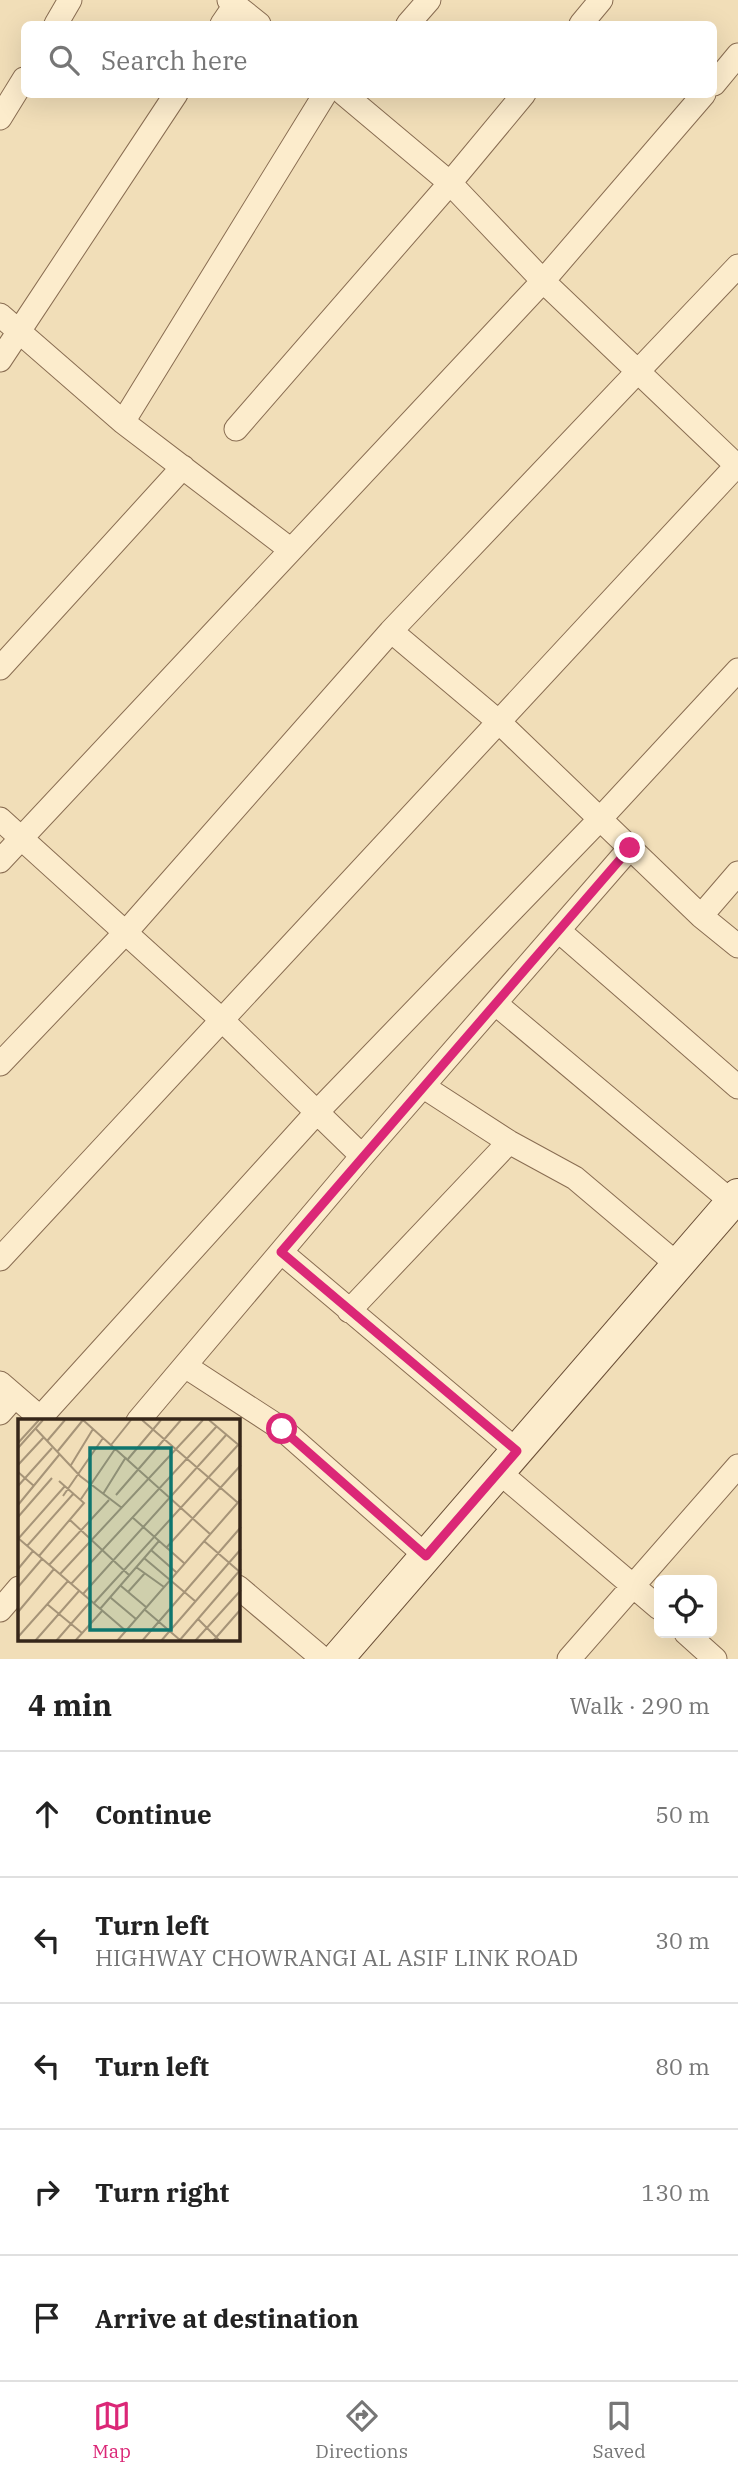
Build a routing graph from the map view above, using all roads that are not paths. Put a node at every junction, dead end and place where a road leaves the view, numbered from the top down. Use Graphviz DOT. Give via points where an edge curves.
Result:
graph roads {
  1 [pos="70,0"];
  2 [pos="429,0"];
  3 [pos="601,0"];
  4 [pos="232,3"];
  5 [pos="58,21"];
  6 [pos="223,21"];
  7 [pos="254,21"];
  8 [pos="411,21"];
  9 [pos="584,21"];
  10 [pos="738,55"];
  11 [pos="717,79"];
  12 [pos="21,84"];
  13 [pos="173,98"];
  14 [pos="338,98"];
  15 [pos="344,98"];
  16 [pos="521,98"];
  17 [pos="701,98"];
  18 [pos="0,118"];
  19 [pos="450,183"];
  20 [pos="738,266"];
  21 [pos="542,281"];
  22 [pos="0,315"];
  23 [pos="20,331"];
  24 [pos="0,360"];
  25 [pos="638,372"];
  26 [pos="124,422"];
  27 [pos="236,429"];
  28 [pos="738,465"];
  29 [pos="183,467"];
  30 [pos="291,550"];
  31 [pos="391,631"];
  32 [pos="0,668"];
  33 [pos="738,670"];
  34 [pos="499,722"];
  35 [pos="0,819"];
  36 [pos="600,819"];
  37 [pos="22,840"];
  38 [pos="630,848"];
  39 [pos="0,861"];
  40 [pos="738,873"];
  41 [pos="701,916"];
  42 [pos="559,931"];
  43 [pos="126,932"];
  44 [pos="738,946"];
  45 [pos="496,1004"];
  46 [pos="223,1021"];
  47 [pos="0,1064"];
  48 [pos="424,1087"];
  49 [pos="738,1087"];
  50 [pos="318,1111"];
  51 [pos="509,1142"];
  52 [pos="362,1156"];
  53 [pos="736,1202"];
  54 [pos="281,1252"];
  55 [pos="0,1258"];
  56 [pos="678,1265"];
  57 [pos="349,1311"];
  58 [pos="185,1366"];
  59 [pos="5,1397"];
  60 [pos="42,1419"];
  61 [pos="140,1419"];
  62 [pos="508,1462"];
  63 [pos="738,1466"];
  64 [pos="426,1556"];
  65 [pos="635,1587"];
  66 [pos="18,1589"];
  67 [pos="240,1589"];
  68 [pos="654,1604"];
  69 [pos="0,1610"];
  70 [pos="692,1638"];
  71 [pos="323,1659"];
  72 [pos="337,1659"];
  73 [pos="569,1659"];
  74 [pos="715,1659"];
  1 -- 5 [label="street"];
  2 -- 8 [label="street"];
  3 -- 9 [label="street"];
  4 -- 6 [label="street"];
  4 -- 7 [label="street"];
  10 -- 11 [label="street"];
  12 -- 18 [label="street"];
  13 -- 23 [label="street"];
  14 -- 26 [label="street"];
  15 -- 19 [label="street"];
  16 -- 19 [label="street"];
  17 -- 21 [label="street"];
  19 -- 21 [label="street"];
  19 -- 27 [label="street"];
  20 -- 25 [label="street"];
  21 -- 25 [label="street"];
  21 -- 30 [label="street"];
  22 -- 23 [label="street"];
  23 -- 24 [label="street"];
  23 -- 26 [label="street"];
  25 -- 28 [label="street"];
  25 -- 31 [label="street"];
  26 -- 29 [label="street"];
  28 -- 34 [label="street"];
  29 -- 30 [label="street"];
  29 -- 32 [label="street"];
  30 -- 37 [label="street"];
  31 -- 34 [label="street"];
  31 -- 43 [label="street"];
  33 -- 36 [label="street"];
  34 -- 36 [label="street"];
  34 -- 46 [label="street"];
  35 -- 37 [label="street"];
  36 -- 38 [label="street"];
  36 -- 50 [label="street"];
  37 -- 39 [label="street"];
  37 -- 43 [label="street"];
  38 -- 41 [label="street"];
  38 -- 42 [label="street"];
  40 -- 41 [label="street"];
  41 -- 44 [label="street"];
  42 -- 45 [label="street"];
  42 -- 49 [label="street"];
  43 -- 46 [label="street"];
  43 -- 47 [label="street"];
  45 -- 48 [label="street"];
  45 -- 53 [label="street"];
  46 -- 50 [label="street"];
  46 -- 55 [label="street"];
  48 -- 51 [label="street"];
  48 -- 52 [label="street"];
  50 -- 52 [label="street"];
  50 -- 60 [label="street"];
  51 -- 56 [label="street" via="575,1178"];
  51 -- 57 [label="street"];
  52 -- 54 [label="street"];
  53 -- 56 [label="street"];
  54 -- 57 [label="street"];
  54 -- 58 [label="street"];
  56 -- 62 [label="street"];
  57 -- 62 [label="street"];
  58 -- 61 [label="street"];
  58 -- 64 [label="street" via="282,1429"];
  59 -- 60 [label="street"];
  62 -- 64 [label="street"];
  62 -- 65 [label="street"];
  63 -- 65 [label="street"];
  64 -- 72 [label="street"];
  65 -- 68 [label="street"];
  65 -- 73 [label="street"];
  66 -- 69 [label="street"];
  67 -- 71 [label="street"];
  70 -- 74 [label="street"];
}
